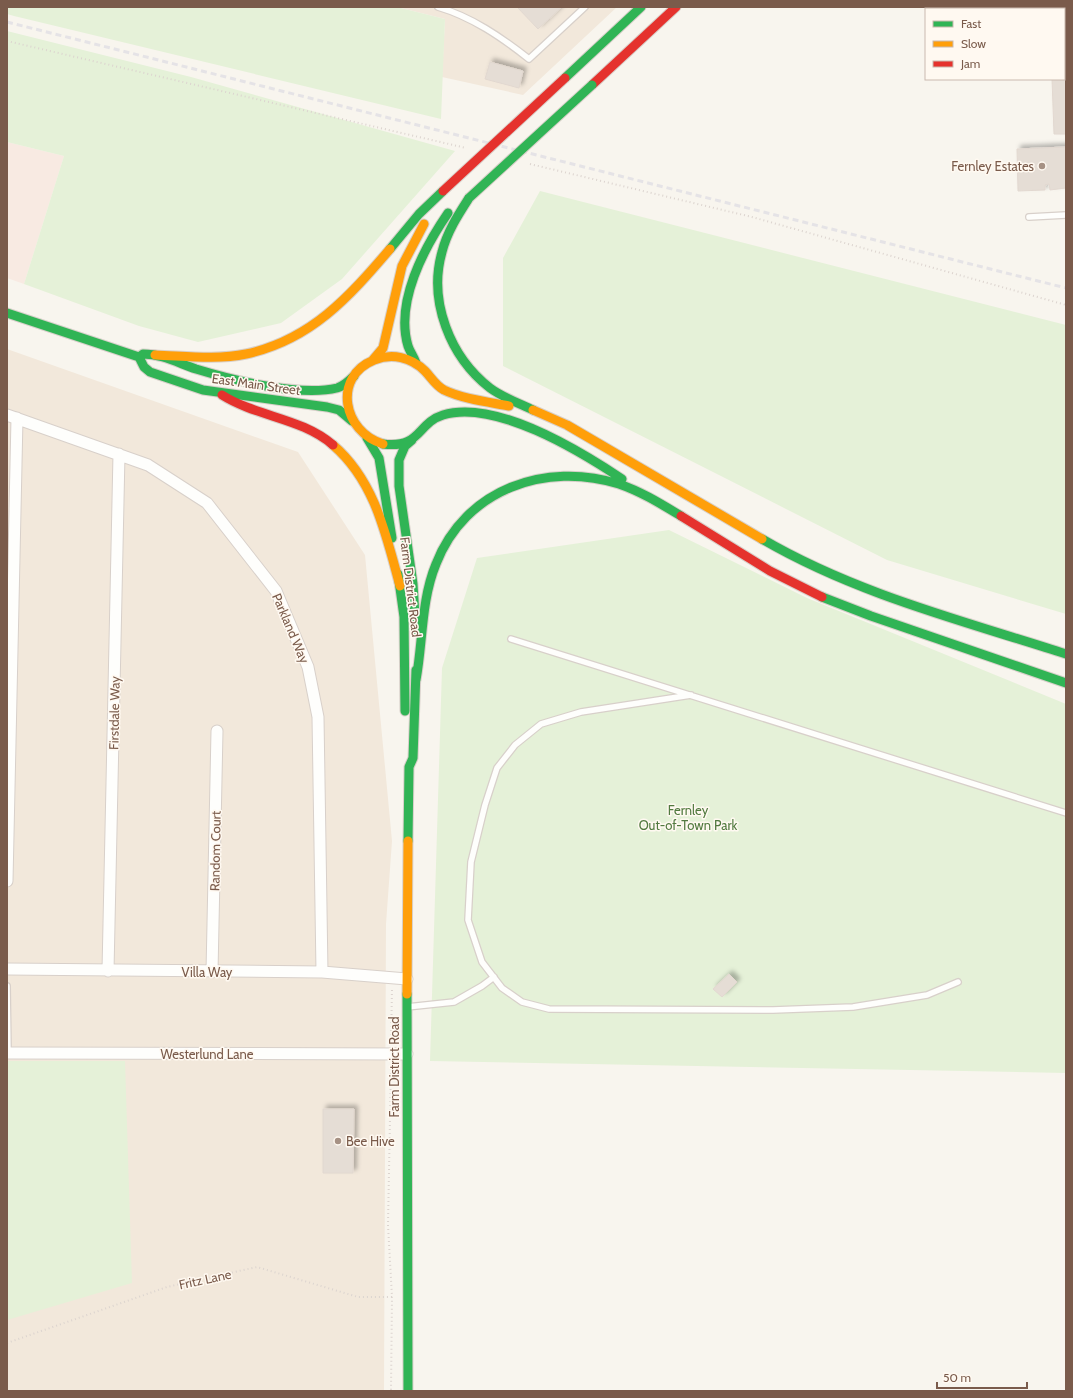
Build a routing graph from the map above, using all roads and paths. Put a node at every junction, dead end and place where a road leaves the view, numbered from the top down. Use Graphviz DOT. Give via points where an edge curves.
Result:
graph roads {
  1 [pos="438,7"];
  2 [pos="585,7"];
  3 [pos="641,7"];
  4 [pos="676,7"];
  5 [pos="7,42"];
  6 [pos="470,149"];
  7 [pos="524,162"];
  8 [pos="443,191"];
  9 [pos="469,198"];
  10 [pos="1066,215"];
  11 [pos="1030,217"];
  12 [pos="1066,305"];
  13 [pos="7,313"];
  14 [pos="155,355"];
  15 [pos="139,357"];
  16 [pos="372,361"];
  17 [pos="416,363"];
  18 [pos="354,376"];
  19 [pos="432,381"];
  20 [pos="222,395"];
  21 [pos="436,397"];
  22 [pos="527,408"];
  23 [pos="435,409"];
  24 [pos="12,417"];
  25 [pos="352,421"];
  26 [pos="429,425"];
  27 [pos="367,438"];
  28 [pos="412,440"];
  29 [pos="119,454"];
  30 [pos="638,491"];
  31 [pos="400,586"];
  32 [pos="907,629"];
  33 [pos="511,639"];
  34 [pos="1031,642"];
  35 [pos="989,647"];
  36 [pos="1020,650"];
  37 [pos="1066,654"];
  38 [pos="416,680"];
  39 [pos="1066,683"];
  40 [pos="691,695"];
  41 [pos="217,731"];
  42 [pos="409,767"];
  43 [pos="1066,812"];
  44 [pos="7,881"];
  45 [pos="7,969"];
  46 [pos="108,971"];
  47 [pos="212,972"];
  48 [pos="322,972"];
  49 [pos="392,977"];
  50 [pos="494,977"];
  51 [pos="407,978"];
  52 [pos="958,982"];
  53 [pos="7,986"];
  54 [pos="407,1007"];
  55 [pos="8,1053"];
  56 [pos="391,1054"];
  57 [pos="407,1054"];
  58 [pos="392,1297"];
  59 [pos="408,1297"];
  60 [pos="7,1343"];
  61 [pos="391,1391"];
  62 [pos="408,1391"];
  1 -- 2 [label="lane" via="487,29 529,59"];
  3 -- 8 [label="main road, bridge"];
  4 -- 9 [label="main road, bridge"];
  5 -- 6 [label="path"];
  7 -- 12 [label="path" via="752,217"];
  8 -- 14 [label="main road" via="341,304 306,331 282,343 244,354 214,357"];
  8 -- 16 [label="main road" via="406,257 397,283 386,339 379,354"];
  9 -- 17 [label="main road" via="449,212 440,224 417,268 410,292 406,322 408,347"];
  9 -- 22 [label="main road" via="448,233 442,254 438,282 446,330 455,348 478,377 490,388"];
  10 -- 11 [label="lane"];
  13 -- 15 [label="main road, East Main Street"];
  14 -- 15 [label="main road, East Main Street" via="143,354"];
  14 -- 18 [label="main road, East Main Street" via="226,377 281,386 336,388"];
  15 -- 20 [label="main road, East Main Street" via="150,372"];
  16 -- 17 [label="main road" via="394,356"];
  16 -- 18 [label="main road, East Main Street"];
  17 -- 19 [label="main road"];
  18 -- 25 [label="main road" via="347,398"];
  19 -- 21 [label="main road"];
  19 -- 22 [label="main road" via="446,391"];
  20 -- 25 [label="main road, East Main Street" via="327,407 339,410"];
  20 -- 31 [label="main road" via="245,407 305,427 330,442 349,459 377,506"];
  22 -- 34 [label="main road" via="567,425 810,566 871,591"];
  23 -- 26 [label="main road"];
  24 -- 29 [label="street, Parkland Way"];
  24 -- 44 [label="street"];
  25 -- 27 [label="main road, East Main Street"];
  26 -- 28 [label="main road"];
  26 -- 30 [label="main road" via="443,415 466,413 521,425 575,450"];
  27 -- 28 [label="main road" via="389,445"];
  27 -- 31 [label="main road, Farm District Road" via="379,458"];
  28 -- 38 [label="main road, Farm District Road" via="402,452 398,486 414,598"];
  29 -- 46 [label="street, Firstdale Way"];
  29 -- 48 [label="street, Parkland Way" via="148,465 207,503 276,591 308,667 318,717"];
  30 -- 32 [label="main road" via="815,594"];
  30 -- 38 [label="main road" via="602,479 576,474 548,476 504,489 466,516 448,540 436,563 430,584"];
  31 -- 42 [label="main road, Farm District Road" via="405,632 404,758"];
  32 -- 35 [label="main road"];
  32 -- 39 [label="main road"];
  33 -- 40 [label="lane"];
  34 -- 36 [label="main road"];
  34 -- 37 [label="main road"];
  38 -- 42 [label="main road, Farm District Road" via="413,758"];
  40 -- 43 [label="lane"];
  40 -- 50 [label="lane" via="581,712 541,724 515,745 497,768 471,862 468,920 482,962"];
  41 -- 47 [label="street, Random Court"];
  42 -- 51 [label="main road, Farm District Road"];
  45 -- 46 [label="street, Villa Way"];
  46 -- 47 [label="street, Villa Way"];
  47 -- 48 [label="street, Villa Way"];
  48 -- 49 [label="street, Villa Way"];
  49 -- 51 [label="street, Villa Way"];
  49 -- 56 [label="path"];
  50 -- 52 [label="lane" via="502,988 522,1002 549,1010 773,1010 853,1007 927,995"];
  50 -- 54 [label="lane" via="454,1002"];
  51 -- 54 [label="main road, Farm District Road"];
  53 -- 55 [label="lane"];
  54 -- 57 [label="main road, Farm District Road"];
  55 -- 56 [label="street, Westerlund Lane"];
  56 -- 57 [label="street, Westerlund Lane"];
  56 -- 58 [label="path" via="388,1225"];
  57 -- 59 [label="main road, Farm District Road"];
  58 -- 59 [label="path, Fritz Lane"];
  58 -- 60 [label="path, Fritz Lane" via="358,1297 257,1268 167,1287"];
  58 -- 61 [label="path"];
  59 -- 62 [label="main road, Farm District Road"];
}
